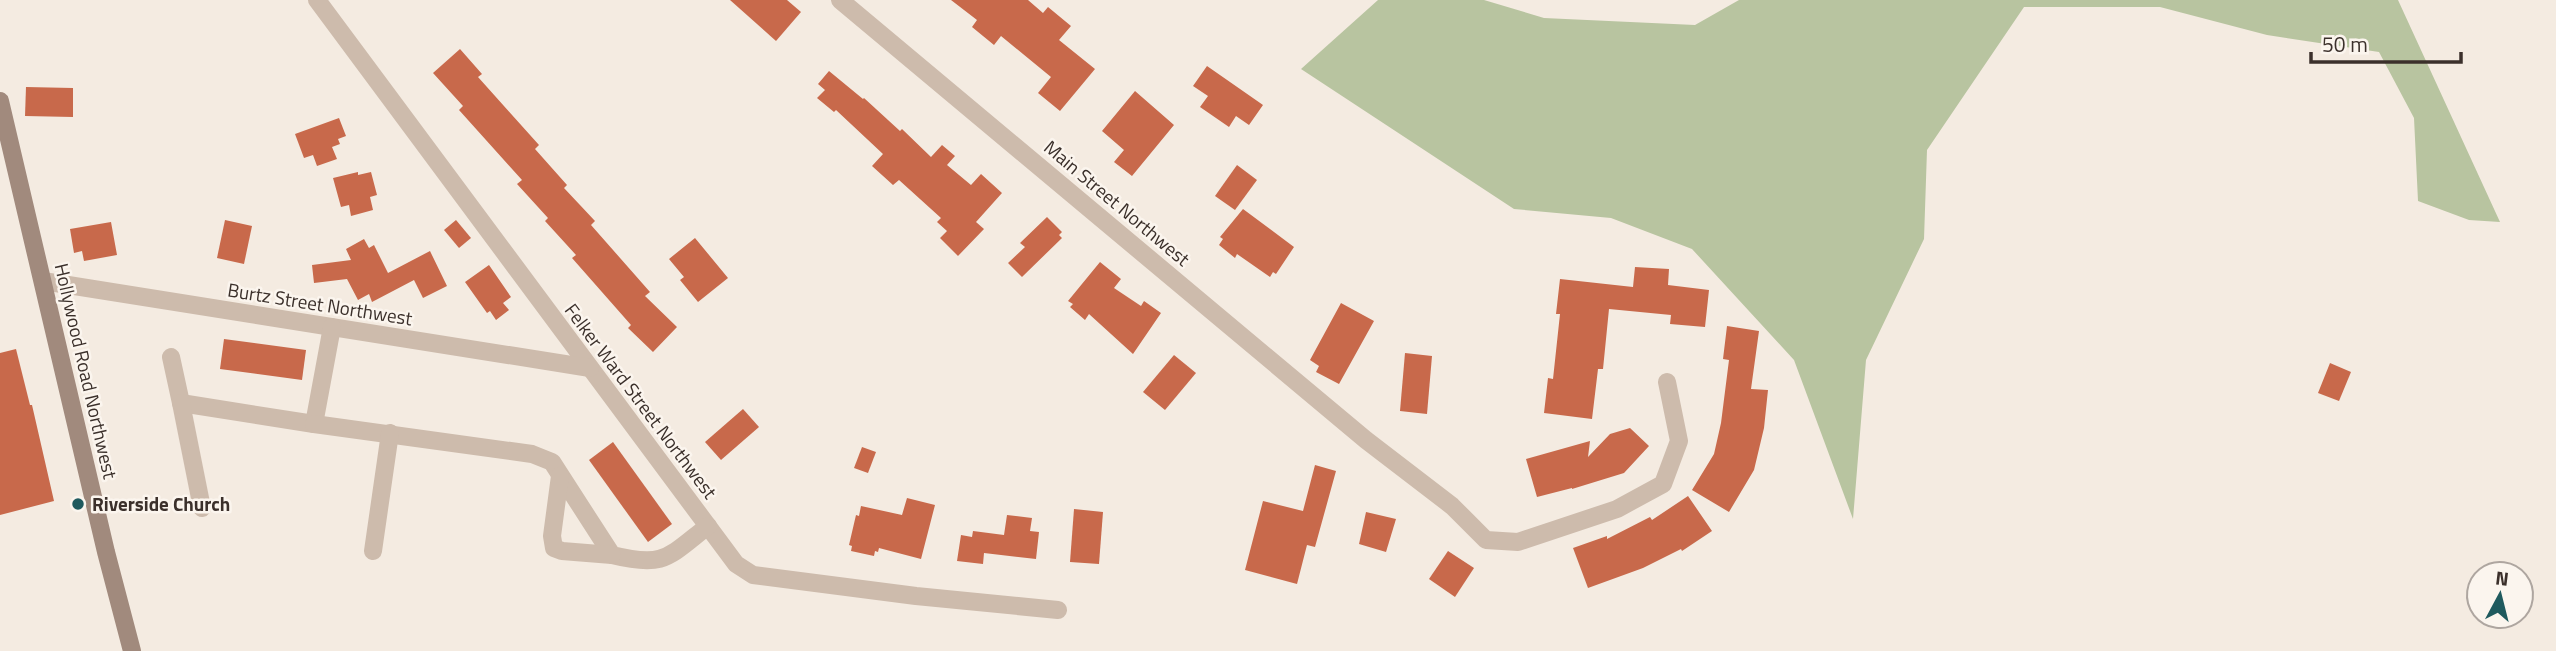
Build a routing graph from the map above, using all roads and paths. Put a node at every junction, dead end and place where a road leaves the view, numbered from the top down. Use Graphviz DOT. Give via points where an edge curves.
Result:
graph roads {
  1 [pos="317,0"];
  2 [pos="840,0"];
  3 [pos="0,101"];
  4 [pos="43,281"];
  5 [pos="332,327"];
  6 [pos="172,357"];
  7 [pos="590,368"];
  8 [pos="1667,382"];
  9 [pos="181,403"];
  10 [pos="314,424"];
  11 [pos="390,433"];
  12 [pos="560,476"];
  13 [pos="202,508"];
  14 [pos="708,526"];
  15 [pos="373,551"];
  16 [pos="612,555"];
  17 [pos="1058,610"];
  18 [pos="132,651"];
  1 -- 7 [label="street, Felker Ward Street Northwest"];
  2 -- 8 [label="street, Main Street Northwest" via="1366,440 1452,506 1486,540 1518,542 1617,509 1663,484 1679,441"];
  3 -- 4 [label="street, Hollywood Road Northwest"];
  4 -- 5 [label="street, Burtz Street Northwest"];
  4 -- 18 [label="street, Hollywood Road Northwest"];
  5 -- 7 [label="street, Burtz Street Northwest"];
  5 -- 10 [label="street"];
  6 -- 9 [label="street"];
  7 -- 14 [label="street, Felker Ward Street Northwest"];
  9 -- 10 [label="street"];
  9 -- 13 [label="street"];
  10 -- 11 [label="street"];
  11 -- 12 [label="street" via="532,454 552,462"];
  11 -- 15 [label="street"];
  12 -- 16 [label="street"];
  12 -- 16 [label="street" via="554,548"];
  14 -- 16 [label="street" via="665,559 637,561"];
  14 -- 17 [label="street, Felker Ward Street Northwest" via="736,564 753,575"];
}
